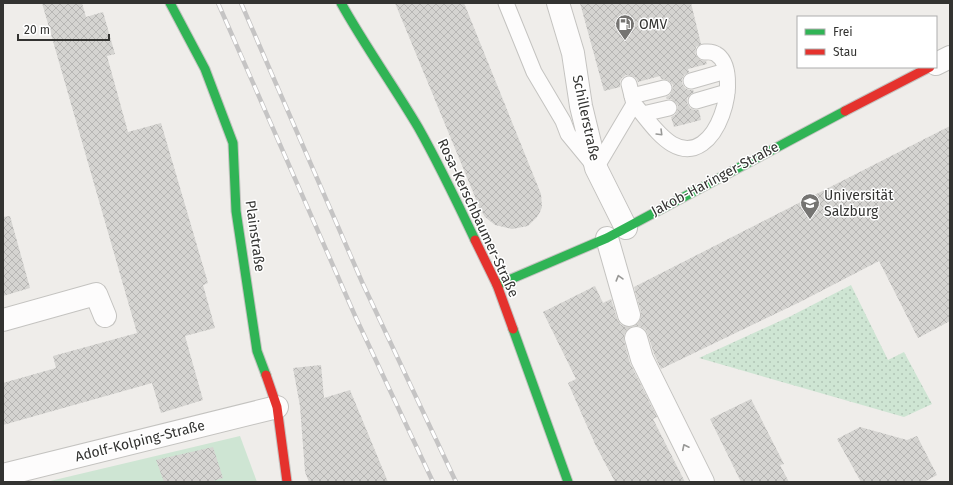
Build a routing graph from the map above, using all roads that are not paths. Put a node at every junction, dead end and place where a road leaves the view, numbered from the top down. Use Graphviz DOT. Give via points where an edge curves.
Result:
graph roads {
  1 [pos="170,3"];
  2 [pos="341,3"];
  3 [pos="506,3"];
  4 [pos="558,3"];
  5 [pos="704,52"];
  6 [pos="950,57"];
  7 [pos="937,64"];
  8 [pos="928,68"];
  9 [pos="726,71"];
  10 [pos="691,81"];
  11 [pos="664,88"];
  12 [pos="727,92"];
  13 [pos="635,100"];
  14 [pos="696,101"];
  15 [pos="669,108"];
  16 [pos="596,168"];
  17 [pos="617,233"];
  18 [pos="497,285"];
  19 [pos="629,315"];
  20 [pos="105,316"];
  21 [pos="3,320"];
  22 [pos="636,338"];
  23 [pos="277,407"];
  24 [pos="3,475"];
  25 [pos="287,482"];
  26 [pos="568,482"];
  27 [pos="703,482"];
  1 -- 23 [label="street, Plainstraße" via="205,69 233,143 236,211 257,351"];
  2 -- 18 [label="street, Rosa-Kerschbaumer-Straße" via="441,169"];
  3 -- 16 [label="lane" via="534,72 568,134"];
  4 -- 16 [label="street, Schillerstraße" via="573,53 581,106"];
  5 -- 9 [label="lane" via="715,53 720,57"];
  6 -- 7 [label="street"];
  8 -- 17 [label="street, Jakob-Haringer-Straße" via="805,131"];
  9 -- 10 [label="lane"];
  9 -- 12 [label="lane"];
  11 -- 13 [label="lane"];
  13 -- 12 [label="lane, one-way" via="659,134 672,144 692,148 710,138 724,110"];
  12 -- 14 [label="lane"];
  13 -- 15 [label="lane"];
  13 -- 16 [label="lane"];
  16 -- 17 [label="street, Schillerstraße"];
  17 -- 18 [label="street, Jakob-Haringer-Straße"];
  19 -- 17 [label="street, Schillerstraße, one-way"];
  18 -- 26 [label="street, Rosa-Kerschbaumer-Straße"];
  20 -- 21 [label="street" via="96,294"];
  27 -- 22 [label="street, one-way" via="642,359"];
  23 -- 24 [label="street, Adolf-Kolping-Straße"];
  23 -- 25 [label="street, Plainstraße"];
}
